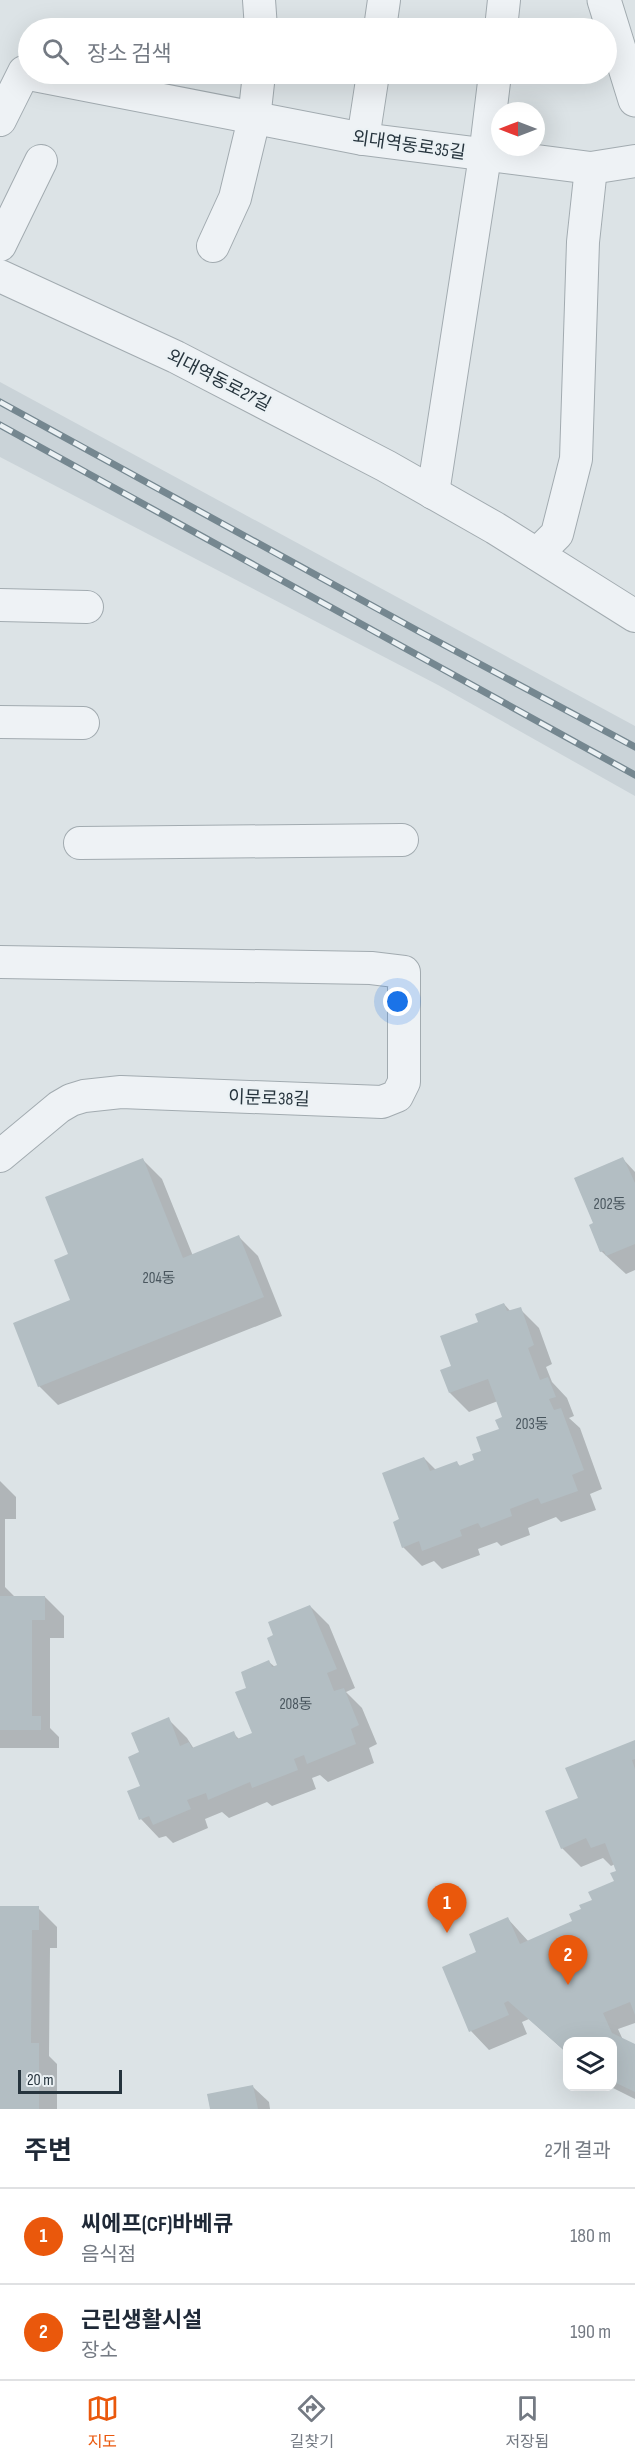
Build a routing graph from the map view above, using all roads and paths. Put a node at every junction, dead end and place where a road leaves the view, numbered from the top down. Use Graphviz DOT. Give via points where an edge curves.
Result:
graph roads {
  1 [pos="259,0"];
  2 [pos="384,0"];
  3 [pos="504,0"];
  4 [pos="604,0"];
  5 [pos="260,18"];
  6 [pos="381,18"];
  7 [pos="502,18"];
  8 [pos="610,18"];
  9 [pos="617,42"];
  10 [pos="18,84"];
  11 [pos="83,84"];
  12 [pos="258,84"];
  13 [pos="371,84"];
  14 [pos="494,84"];
  15 [pos="635,100"];
  16 [pos="254,119"];
  17 [pos="0,120"];
  18 [pos="363,139"];
  19 [pos="485,156"];
  20 [pos="41,161"];
  21 [pos="635,161"];
  22 [pos="591,168"];
  23 [pos="0,245"];
  24 [pos="213,246"];
  25 [pos="0,276"];
  26 [pos="433,493"];
  27 [pos="537,554"];
  28 [pos="0,605"];
  29 [pos="87,607"];
  30 [pos="635,616"];
  31 [pos="0,722"];
  32 [pos="83,723"];
  33 [pos="402,840"];
  34 [pos="80,843"];
  35 [pos="0,962"];
  36 [pos="0,1156"];
  1 -- 5 [label="street"];
  2 -- 6 [label="street"];
  3 -- 7 [label="street"];
  4 -- 8 [label="street"];
  9 -- 15 [label="street"];
  10 -- 17 [label="street, 외대역동로35길"];
  11 -- 16 [label="street, 외대역동로35길"];
  12 -- 16 [label="street"];
  13 -- 18 [label="street"];
  14 -- 19 [label="street"];
  16 -- 18 [label="street, 외대역동로35길"];
  16 -- 24 [label="street" via="236,198"];
  18 -- 19 [label="street, 외대역동로35길"];
  19 -- 22 [label="street, 외대역동로35길"];
  19 -- 26 [label="street"];
  20 -- 23 [label="street"];
  21 -- 22 [label="street, 외대역동로35길"];
  22 -- 27 [label="street" via="583,254 576,459 557,534"];
  25 -- 26 [label="street, 외대역동로27길" via="176,357"];
  26 -- 27 [label="street, 외대역동로27길"];
  27 -- 30 [label="street, 외대역동로27길"];
  28 -- 29 [label="street"];
  31 -- 32 [label="street"];
  33 -- 34 [label="street"];
  35 -- 36 [label="street, 이문로38길" via="371,968 404,972 404,1082 402,1090 391,1100 121,1092 84,1096 59,1107"];
}
